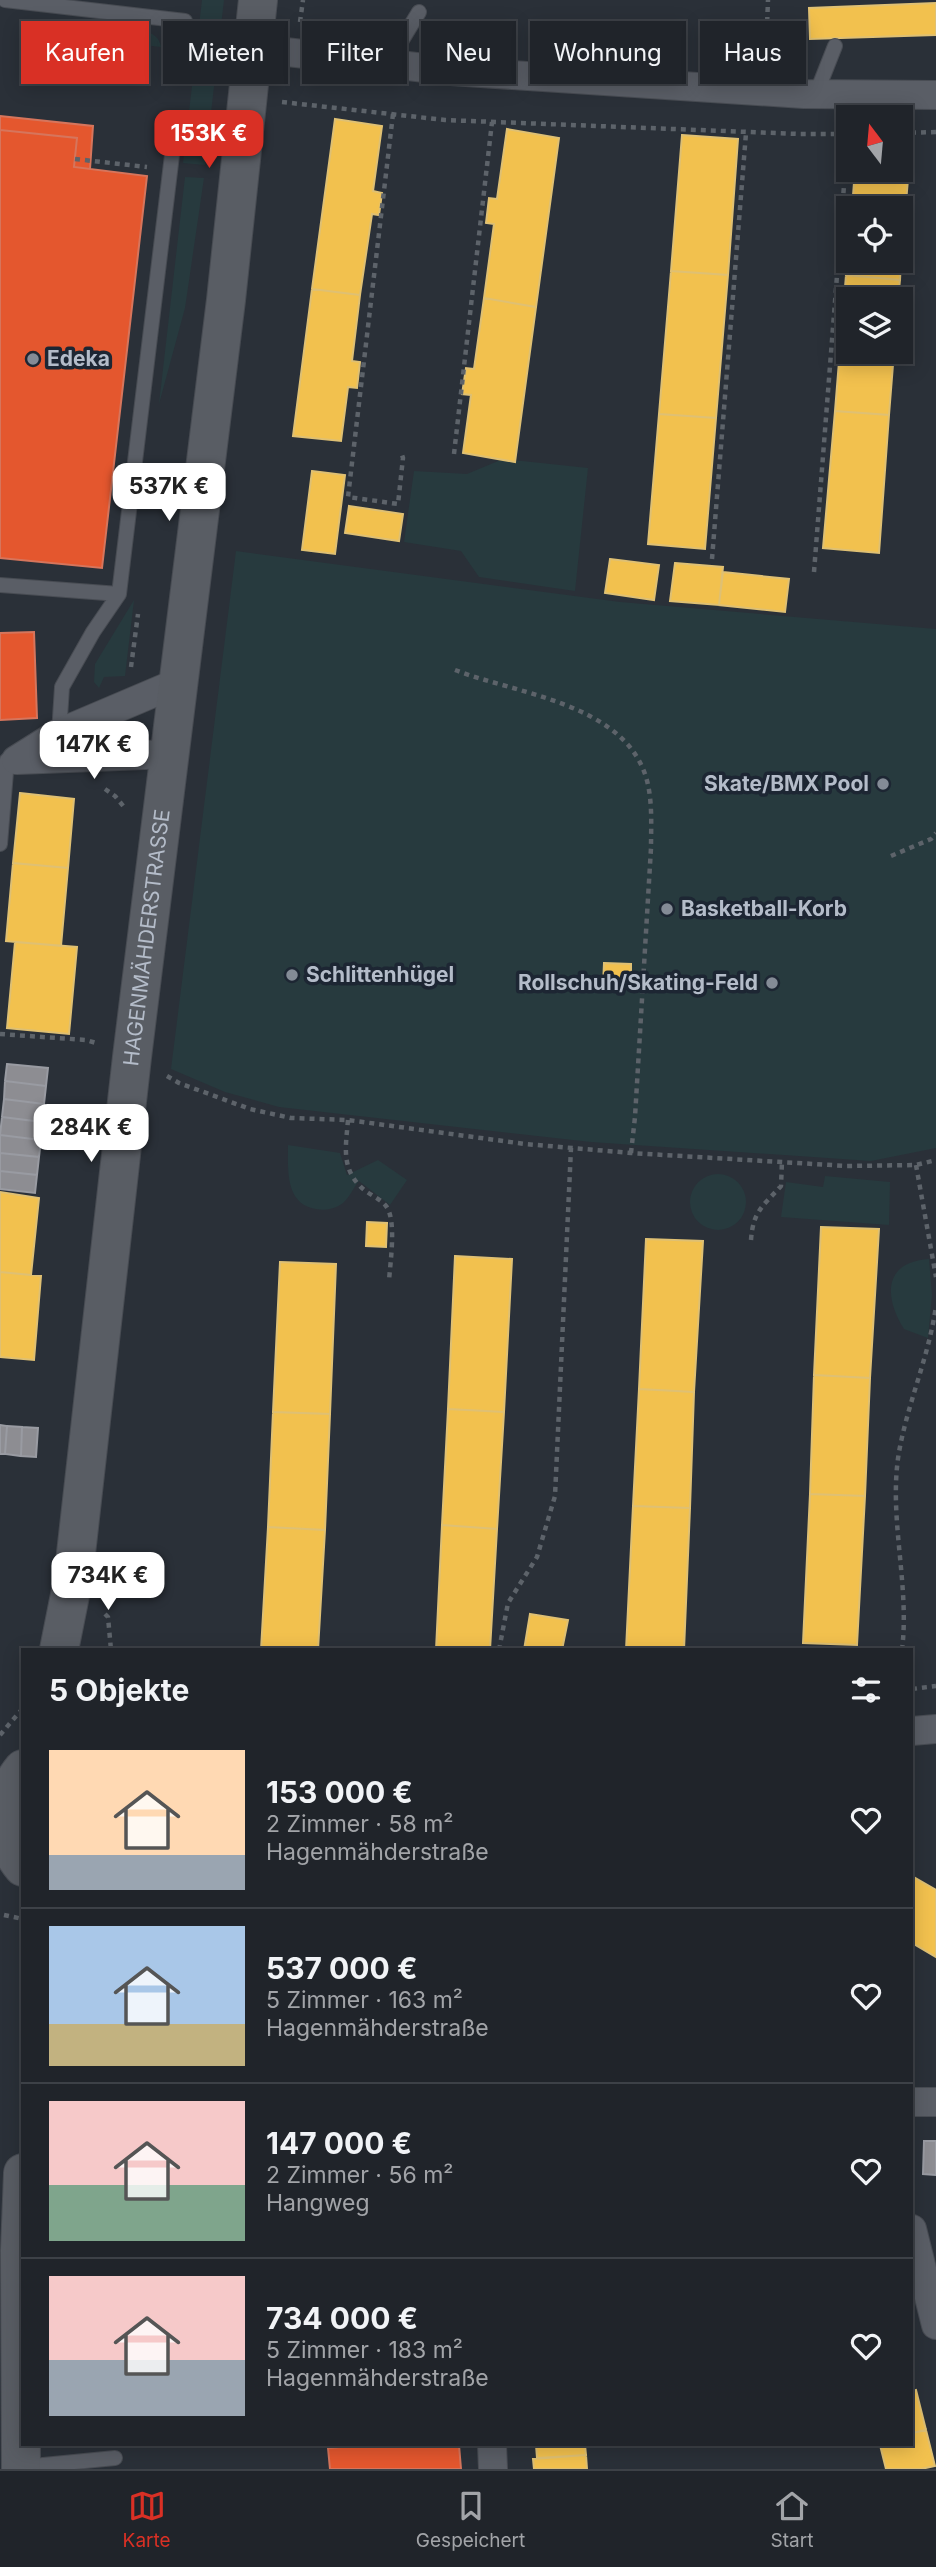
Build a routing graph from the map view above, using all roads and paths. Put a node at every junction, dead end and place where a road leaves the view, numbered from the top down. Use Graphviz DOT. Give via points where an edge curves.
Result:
graph roads {
  1 [pos="5,0"];
  2 [pos="258,0"];
  3 [pos="768,0"];
  4 [pos="419,12"];
  5 [pos="185,21"];
  6 [pos="256,21"];
  7 [pos="407,32"];
  8 [pos="835,46"];
  9 [pos="407,65"];
  10 [pos="249,84"];
  11 [pos="759,84"];
  12 [pos="764,91"];
  13 [pos="816,94"];
  14 [pos="936,95"];
  15 [pos="247,98"];
  16 [pos="393,114"];
  17 [pos="492,122"];
  18 [pos="936,132"];
  19 [pos="746,133"];
  20 [pos="914,133"];
  21 [pos="836,134"];
  22 [pos="75,159"];
  23 [pos="170,162"];
  24 [pos="844,182"];
  25 [pos="401,452"];
  26 [pos="454,454"];
  27 [pos="712,559"];
  28 [pos="814,572"];
  29 [pos="0,584"];
  30 [pos="119,594"];
  31 [pos="455,670"];
  32 [pos="179,682"];
  33 [pos="58,745"];
  34 [pos="170,754"];
  35 [pos="8,760"];
  36 [pos="936,833"];
  37 [pos="0,844"];
  38 [pos="891,856"];
  39 [pos="0,1034"];
  40 [pos="132,1057"];
  41 [pos="348,1120"];
  42 [pos="570,1148"];
  43 [pos="631,1153"];
  44 [pos="936,1160"];
  45 [pos="782,1161"];
  46 [pos="916,1165"];
  47 [pos="751,1240"];
  48 [pos="936,1277"];
  49 [pos="389,1281"];
  50 [pos="936,1306"];
  51 [pos="74,1580"];
  52 [pos="59,1648"];
  53 [pos="84,1648"];
  54 [pos="499,1648"];
  55 [pos="902,1648"];
  56 [pos="936,1686"];
  57 [pos="913,1689"];
  58 [pos="21,1711"];
  59 [pos="936,1729"];
  60 [pos="913,1731"];
  61 [pos="0,1735"];
  62 [pos="12,1775"];
  63 [pos="1,1824"];
  64 [pos="17,1885"];
  65 [pos="21,1908"];
  66 [pos="913,2102"];
  67 [pos="936,2102"];
  68 [pos="913,2233"];
  69 [pos="21,2234"];
  70 [pos="936,2325"];
  71 [pos="492,2446"];
  72 [pos="115,2458"];
  73 [pos="21,2468"];
  74 [pos="494,2469"];
  1 -- 5 [label="lane"];
  2 -- 6 [label="street, HAGENMÄHDERSTRASSE"];
  3 -- 12 [label="path"];
  4 -- 7 [label="lane"];
  8 -- 13 [label="lane"];
  9 -- 12 [label="street"];
  10 -- 15 [label="street, HAGENMÄHDERSTRASSE"];
  11 -- 12 [label="lane"];
  12 -- 13 [label="street"];
  13 -- 14 [label="street"];
  15 -- 16 [label="path"];
  15 -- 32 [label="street, HAGENMÄHDERSTRASSE"];
  16 -- 17 [label="path"];
  16 -- 25 [label="path" via="348,497 398,504"];
  17 -- 19 [label="path"];
  17 -- 26 [label="path"];
  18 -- 20 [label="path"];
  19 -- 21 [label="path"];
  19 -- 27 [label="path"];
  22 -- 23 [label="path"];
  23 -- 30 [label="lane"];
  24 -- 28 [label="path"];
  29 -- 30 [label="lane"];
  30 -- 33 [label="lane" via="62,687"];
  31 -- 43 [label="path" via="591,715 623,737 645,774 652,848"];
  32 -- 33 [label="street"];
  32 -- 34 [label="street, HAGENMÄHDERSTRASSE"];
  33 -- 34 [label="street"];
  33 -- 35 [label="street"];
  34 -- 40 [label="street, HAGENMÄHDERSTRASSE"];
  35 -- 37 [label="lane"];
  36 -- 38 [label="path"];
  39 -- 40 [label="path" via="86,1040"];
  40 -- 41 [label="path" via="179,1083 250,1109 292,1118"];
  40 -- 51 [label="street, HAGENMÄHDERSTRASSE"];
  41 -- 42 [label="path"];
  41 -- 49 [label="path" via="347,1168 361,1187 387,1206 391,1219"];
  42 -- 43 [label="path"];
  42 -- 54 [label="path" via="555,1496 537,1557 508,1603"];
  43 -- 45 [label="path"];
  44 -- 46 [label="path"];
  45 -- 46 [label="path"];
  45 -- 47 [label="path" via="781,1186 752,1222"];
  46 -- 48 [label="path"];
  50 -- 55 [label="path" via="899,1452 895,1507 903,1574"];
  51 -- 52 [label="street, HAGENMÄHDERSTRASSE"];
  51 -- 53 [label="street, HAGENMÄHDERSTRASSE"];
  56 -- 57 [label="path"];
  58 -- 61 [label="path"];
  59 -- 60 [label="street"];
  62 -- 63 [label="street"];
  63 -- 64 [label="street"];
  64 -- 65 [label="path"];
  66 -- 67 [label="street"];
  68 -- 70 [label="street"];
  69 -- 73 [label="street"];
  71 -- 74 [label="street"];
  72 -- 73 [label="lane"];
}
